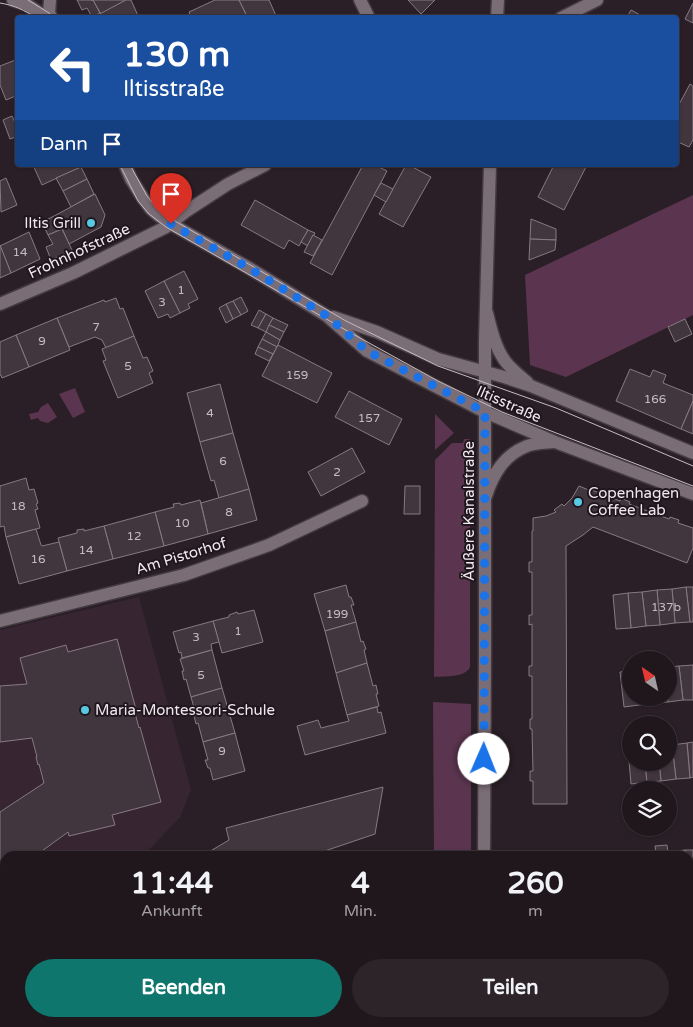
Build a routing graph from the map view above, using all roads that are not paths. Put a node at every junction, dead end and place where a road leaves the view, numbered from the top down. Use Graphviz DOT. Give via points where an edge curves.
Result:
graph roads {
  1 [pos="13,0"];
  2 [pos="50,0"];
  3 [pos="360,0"];
  4 [pos="498,0"];
  5 [pos="597,0"];
  6 [pos="42,15"];
  7 [pos="50,15"];
  8 [pos="368,15"];
  9 [pos="498,15"];
  10 [pos="567,15"];
  11 [pos="126,167"];
  12 [pos="261,167"];
  13 [pos="490,167"];
  14 [pos="171,224"];
  15 [pos="0,304"];
  16 [pos="486,307"];
  17 [pos="327,316"];
  18 [pos="485,372"];
  19 [pos="531,386"];
  20 [pos="485,412"];
  21 [pos="555,442"];
  22 [pos="693,453"];
  23 [pos="693,494"];
  24 [pos="485,499"];
  25 [pos="362,501"];
  26 [pos="1,618"];
  27 [pos="484,851"];
  1 -- 6 [label="street"];
  2 -- 7 [label="street"];
  3 -- 8 [label="street"];
  4 -- 9 [label="street"];
  5 -- 10 [label="street"];
  11 -- 14 [label="street, Iltisstraße" via="151,209"];
  12 -- 14 [label="street, Frohnhofstraße" via="228,184"];
  13 -- 16 [label="street, Äußere Kanalstraße"];
  14 -- 15 [label="street, Frohnhofstraße" via="73,273"];
  14 -- 17 [label="street, Iltisstraße"];
  16 -- 18 [label="street, Äußere Kanalstraße"];
  16 -- 19 [label="street" via="494,340 504,360"];
  17 -- 18 [label="street, Iltisstraße" via="377,332 438,359"];
  17 -- 20 [label="street, Iltisstraße" via="367,351"];
  18 -- 19 [label="street, Iltisstraße"];
  18 -- 20 [label="street, Äußere Kanalstraße"];
  19 -- 22 [label="street, Iltisstraße"];
  20 -- 21 [label="street, Iltisstraße"];
  20 -- 24 [label="street, Äußere Kanalstraße"];
  21 -- 23 [label="street, Iltisstraße"];
  21 -- 24 [label="street" via="528,446 510,456 491,481"];
  24 -- 27 [label="street, Äußere Kanalstraße"];
  25 -- 26 [label="street, Am Pistorhof" via="269,545 184,575"];
}
